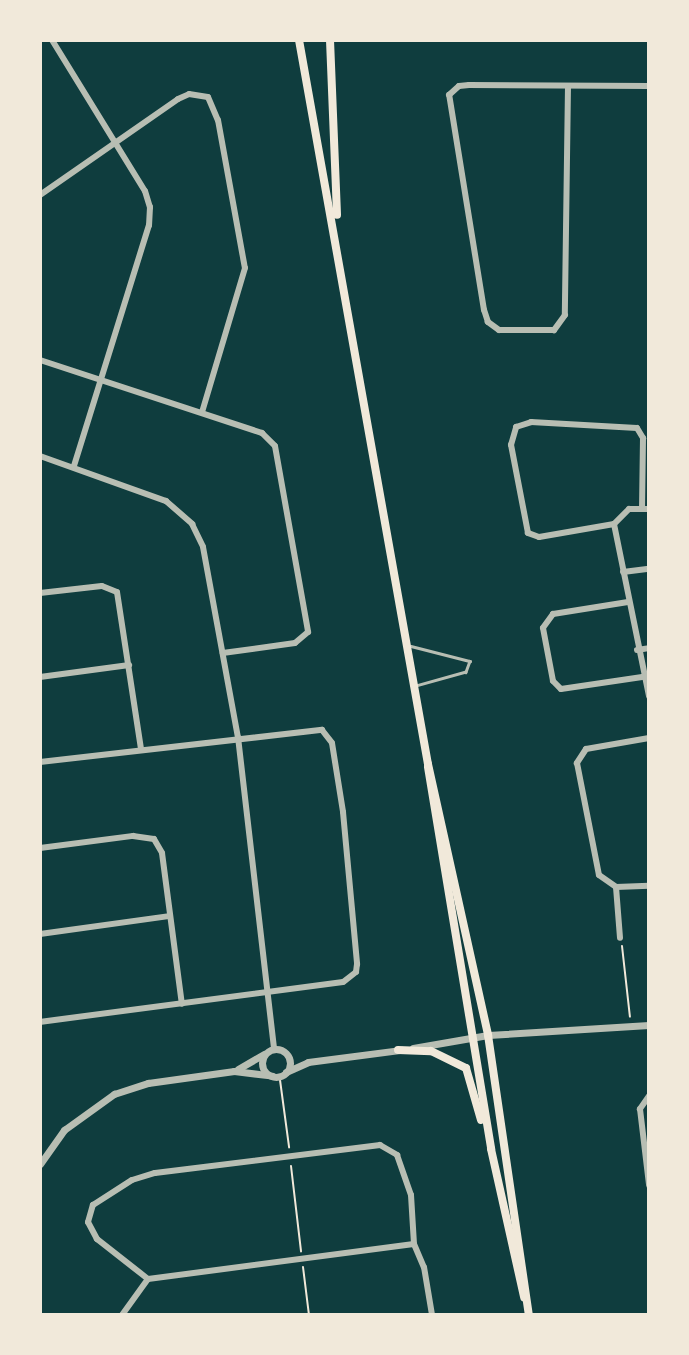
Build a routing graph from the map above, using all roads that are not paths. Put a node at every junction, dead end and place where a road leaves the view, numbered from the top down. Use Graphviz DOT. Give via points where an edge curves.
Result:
graph roads {
  1 [pos="52,40"];
  2 [pos="299,40"];
  3 [pos="330,40"];
  4 [pos="568,86"];
  5 [pos="649,86"];
  6 [pos="116,143"];
  7 [pos="40,195"];
  8 [pos="339,250"];
  9 [pos="40,360"];
  10 [pos="101,380"];
  11 [pos="202,412"];
  12 [pos="40,456"];
  13 [pos="74,466"];
  14 [pos="645,509"];
  15 [pos="614,524"];
  16 [pos="649,569"];
  17 [pos="623,572"];
  18 [pos="40,593"];
  19 [pos="628,602"];
  20 [pos="407,646"];
  21 [pos="649,648"];
  22 [pos="637,650"];
  23 [pos="223,653"];
  24 [pos="130,665"];
  25 [pos="40,677"];
  26 [pos="642,677"];
  27 [pos="415,686"];
  28 [pos="649,696"];
  29 [pos="238,737"];
  30 [pos="649,738"];
  31 [pos="141,748"];
  32 [pos="40,762"];
  33 [pos="428,764"];
  34 [pos="40,848"];
  35 [pos="649,886"];
  36 [pos="616,887"];
  37 [pos="169,916"];
  38 [pos="40,934"];
  39 [pos="621,938"];
  40 [pos="269,992"];
  41 [pos="182,1003"];
  42 [pos="40,1022"];
  43 [pos="649,1025"];
  44 [pos="488,1035"];
  45 [pos="474,1038"];
  46 [pos="398,1050"];
  47 [pos="270,1051"];
  48 [pos="286,1054"];
  49 [pos="308,1062"];
  50 [pos="234,1071"];
  51 [pos="279,1074"];
  52 [pos="649,1096"];
  53 [pos="491,1149"];
  54 [pos="40,1164"];
  55 [pos="649,1185"];
  56 [pos="414,1244"];
  57 [pos="148,1279"];
  58 [pos="529,1314"];
  59 [pos="122,1315"];
  60 [pos="432,1315"];
  1 -- 6 [label="street"];
  2 -- 8 [label="main road"];
  3 -- 8 [label="main road"];
  4 -- 4 [label="street" via="469,85 459,86 449,95 484,310 488,322 499,330 554,330 565,315"];
  4 -- 5 [label="street"];
  6 -- 7 [label="street"];
  6 -- 10 [label="street" via="145,191 149,216"];
  6 -- 11 [label="street" via="189,94 208,97 218,120 245,268"];
  8 -- 20 [label="main road"];
  9 -- 10 [label="street"];
  10 -- 11 [label="street"];
  10 -- 13 [label="street"];
  11 -- 23 [label="street" via="262,433 275,446 309,623 309,632 295,643"];
  12 -- 13 [label="street"];
  13 -- 23 [label="street" via="151,493 192,524 203,547"];
  14 -- 15 [label="street" via="620,514"];
  14 -- 15 [label="street" via="643,438 637,428 531,422 516,427 511,445 528,533 539,537"];
  15 -- 17 [label="street"];
  16 -- 17 [label="street"];
  17 -- 19 [label="street"];
  18 -- 24 [label="street" via="102,586 117,592"];
  19 -- 22 [label="street"];
  19 -- 26 [label="street" via="553,614 543,628 553,681 561,689"];
  20 -- 27 [label="main road"];
  20 -- 27 [label="lane" via="470,661 466,672"];
  21 -- 22 [label="street"];
  22 -- 26 [label="street"];
  23 -- 29 [label="street"];
  24 -- 25 [label="street"];
  24 -- 31 [label="street"];
  26 -- 28 [label="street"];
  27 -- 33 [label="main road"];
  29 -- 31 [label="street"];
  29 -- 40 [label="street"];
  29 -- 40 [label="street" via="322,730 332,743 343,812 356,972 343,982"];
  30 -- 36 [label="street" via="586,749 577,757 596,865 599,875"];
  31 -- 32 [label="street"];
  33 -- 44 [label="main road"];
  33 -- 45 [label="main road" via="427,780"];
  34 -- 37 [label="street" via="133,836 154,839 162,853"];
  35 -- 36 [label="street"];
  36 -- 39 [label="street"];
  37 -- 38 [label="street"];
  37 -- 41 [label="street"];
  40 -- 41 [label="street"];
  40 -- 47 [label="street"];
  41 -- 42 [label="street"];
  43 -- 44 [label="street"];
  44 -- 45 [label="street"];
  44 -- 58 [label="main road"];
  45 -- 46 [label="street"];
  45 -- 53 [label="main road"];
  46 -- 49 [label="street"];
  46 -- 53 [label="main road" via="431,1051 466,1068"];
  47 -- 48 [label="street"];
  47 -- 50 [label="street"];
  47 -- 51 [label="street" via="262,1065"];
  48 -- 49 [label="street"];
  48 -- 51 [label="street"];
  49 -- 51 [label="street"];
  50 -- 51 [label="street"];
  50 -- 54 [label="street" via="148,1083 114,1094 64,1130"];
  52 -- 55 [label="street" via="640,1109"];
  53 -- 58 [label="main road"];
  56 -- 57 [label="street"];
  56 -- 57 [label="street" via="411,1195 390,1148 368,1145 155,1172 100,1199 89,1213 90,1230"];
  56 -- 60 [label="street" via="424,1267"];
  57 -- 59 [label="street"];
}
